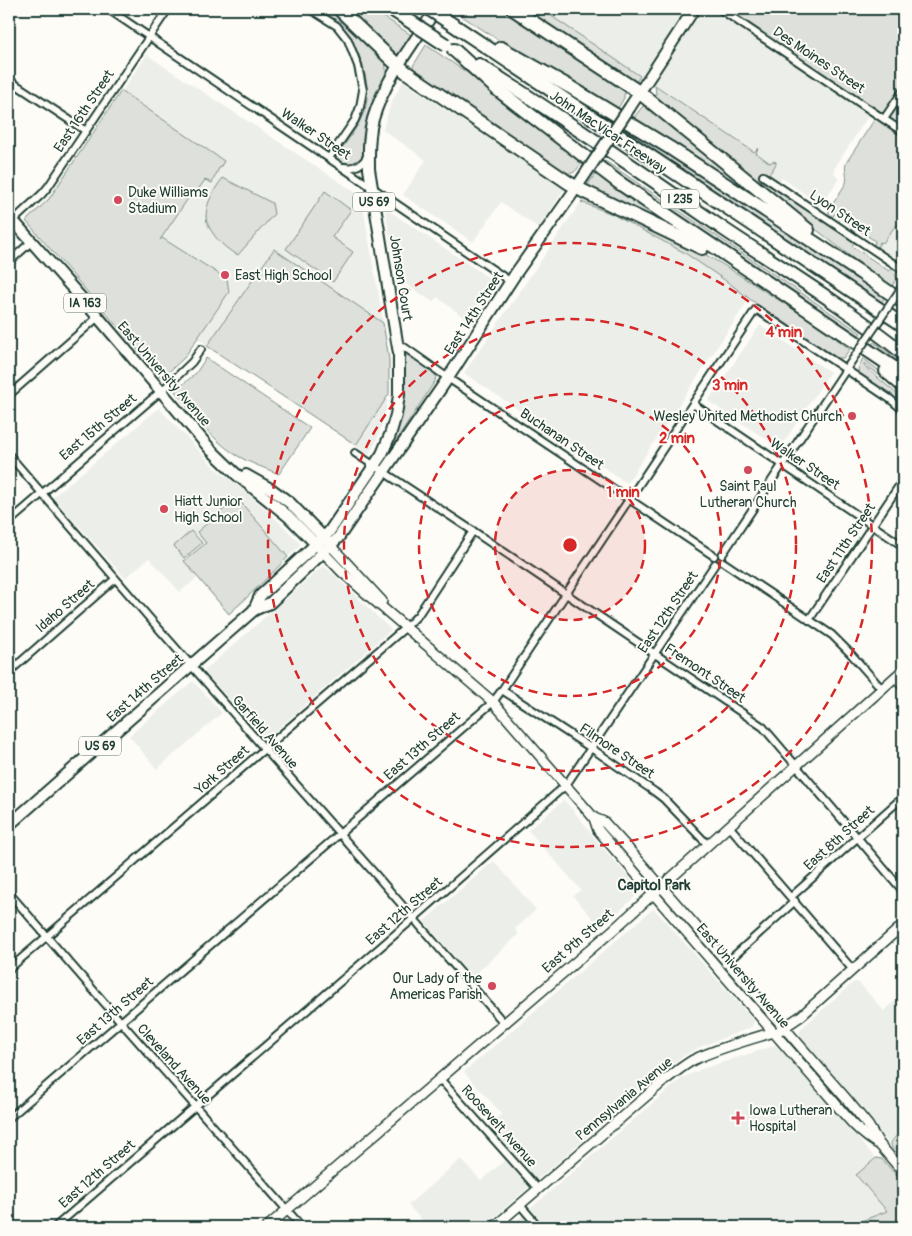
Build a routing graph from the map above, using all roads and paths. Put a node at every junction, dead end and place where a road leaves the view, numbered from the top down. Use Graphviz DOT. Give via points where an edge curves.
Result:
graph roads {
  1 [pos="108,9"];
  2 [pos="168,9"];
  3 [pos="310,9"];
  4 [pos="339,9"];
  5 [pos="391,9"];
  6 [pos="429,9"];
  7 [pos="436,9"];
  8 [pos="513,9"];
  9 [pos="694,9"];
  10 [pos="720,9"];
  11 [pos="458,28"];
  12 [pos="149,37"];
  13 [pos="450,47"];
  14 [pos="398,66"];
  15 [pos="9,80"];
  16 [pos="903,91"];
  17 [pos="639,92"];
  18 [pos="884,119"];
  19 [pos="86,131"];
  20 [pos="903,132"];
  21 [pos="369,153"];
  22 [pos="330,158"];
  23 [pos="342,167"];
  24 [pos="763,176"];
  25 [pos="371,186"];
  26 [pos="576,187"];
  27 [pos="11,218"];
  28 [pos="31,242"];
  29 [pos="9,262"];
  30 [pos="903,270"];
  31 [pos="861,273"];
  32 [pos="511,282"];
  33 [pos="770,284"];
  34 [pos="903,286"];
  35 [pos="903,302"];
  36 [pos="98,317"];
  37 [pos="820,318"];
  38 [pos="903,325"];
  39 [pos="397,342"];
  40 [pos="201,349"];
  41 [pos="903,353"];
  42 [pos="846,370"];
  43 [pos="903,374"];
  44 [pos="448,378"];
  45 [pos="903,386"];
  46 [pos="161,392"];
  47 [pos="9,395"];
  48 [pos="694,404"];
  49 [pos="903,410"];
  50 [pos="354,453"];
  51 [pos="9,455"];
  52 [pos="783,464"];
  53 [pos="378,469"];
  54 [pos="903,480"];
  55 [pos="41,494"];
  56 [pos="629,499"];
  57 [pos="9,522"];
  58 [pos="873,525"];
  59 [pos="474,531"];
  60 [pos="320,540"];
  61 [pos="903,546"];
  62 [pos="327,549"];
  63 [pos="722,554"];
  64 [pos="714,556"];
  65 [pos="723,562"];
  66 [pos="715,564"];
  67 [pos="116,579"];
  68 [pos="567,594"];
  69 [pos="254,610"];
  70 [pos="808,620"];
  71 [pos="406,628"];
  72 [pos="655,653"];
  73 [pos="190,666"];
  74 [pos="903,670"];
  75 [pos="9,672"];
  76 [pos="895,678"];
  77 [pos="903,688"];
  78 [pos="882,689"];
  79 [pos="502,690"];
  80 [pos="493,702"];
  81 [pos="591,748"];
  82 [pos="264,750"];
  83 [pos="796,766"];
  84 [pos="566,785"];
  85 [pos="903,797"];
  86 [pos="594,818"];
  87 [pos="9,825"];
  88 [pos="729,826"];
  89 [pos="339,835"];
  90 [pos="858,838"];
  91 [pos="708,846"];
  92 [pos="661,886"];
  93 [pos="903,891"];
  94 [pos="9,893"];
  95 [pos="654,893"];
  96 [pos="793,899"];
  97 [pos="414,919"];
  98 [pos="903,925"];
  99 [pos="47,936"];
  100 [pos="727,962"];
  101 [pos="9,969"];
  102 [pos="719,970"];
  103 [pos="852,970"];
  104 [pos="120,1022"];
  105 [pos="504,1023"];
  106 [pos="784,1027"];
  107 [pos="774,1032"];
  108 [pos="440,1079"];
  109 [pos="195,1106"];
  110 [pos="9,1118"];
  111 [pos="880,1145"];
  112 [pos="903,1172"];
  113 [pos="538,1189"];
  114 [pos="520,1205"];
  115 [pos="287,1210"];
  116 [pos="54,1227"];
  117 [pos="267,1227"];
  118 [pos="302,1227"];
  119 [pos="494,1227"];
  120 [pos="539,1227"];
  1 -- 12 [label="street, Walker Street"];
  2 -- 12 [label="street, East 16th Street"];
  3 -- 22 [label="street" via="337,26 348,40 363,90 355,120"];
  4 -- 14 [label="highway"];
  5 -- 13 [label="highway, John MacVicar Freeway / I 235, bridge"];
  6 -- 11 [label="highway, John MacVicar Freeway / I 235, bridge"];
  7 -- 14 [label="main road, US 69"];
  8 -- 17 [label="highway"];
  9 -- 17 [label="main road, East 14th Street / US 69"];
  10 -- 18 [label="street, Des Moines Street"];
  11 -- 31 [label="highway" via="570,86"];
  11 -- 38 [label="highway, John MacVicar Freeway / I 235"];
  12 -- 19 [label="street, East 16th Street"];
  12 -- 22 [label="street, Walker Street"];
  13 -- 33 [label="highway" via="498,90 582,155"];
  13 -- 41 [label="highway, John MacVicar Freeway / I 235" via="620,157 858,318"];
  14 -- 21 [label="main road, Johnson Court / US 69" via="373,120"];
  14 -- 26 [label="highway"];
  15 -- 19 [label="street"];
  16 -- 18 [label="street"];
  17 -- 26 [label="main road, East 14th Street / US 69, bridge"];
  17 -- 31 [label="highway"];
  18 -- 20 [label="street, Des Moines Street"];
  19 -- 27 [label="street, East 16th Street" via="42,194"];
  21 -- 23 [label="street" via="362,164"];
  21 -- 25 [label="main road, Johnson Court / US 69"];
  22 -- 23 [label="street, Walker Street"];
  23 -- 25 [label="street, Walker Street"];
  24 -- 30 [label="street, Lyon Street"];
  25 -- 32 [label="street, Walker Street"];
  25 -- 39 [label="main road, Johnson Court / US 69"];
  26 -- 32 [label="main road, East 14th Street / US 69"];
  26 -- 33 [label="highway" via="692,242"];
  27 -- 28 [label="main road, East University Avenue / IA 163"];
  28 -- 29 [label="street"];
  28 -- 36 [label="main road, East University Avenue / IA 163"];
  31 -- 35 [label="highway"];
  32 -- 44 [label="main road, East 14th Street / US 69"];
  33 -- 37 [label="highway"];
  34 -- 42 [label="street, bridge"];
  36 -- 46 [label="main road, East University Avenue / IA 163"];
  36 -- 47 [label="street"];
  37 -- 43 [label="highway"];
  37 -- 45 [label="highway"];
  39 -- 44 [label="street, Buchanan Street"];
  39 -- 53 [label="main road, Johnson Court / US 69" via="399,395 396,415"];
  40 -- 46 [label="street, East 15th Street"];
  42 -- 48 [label="street, East 13th Street" via="756,309"];
  42 -- 49 [label="street"];
  42 -- 52 [label="street"];
  44 -- 53 [label="main road, East 14th Street / US 69"];
  44 -- 56 [label="street, Buchanan Street"];
  46 -- 55 [label="street, East 15th Street"];
  46 -- 60 [label="main road, East University Avenue / IA 163" via="211,450 290,504"];
  48 -- 52 [label="street, Walker Street"];
  48 -- 56 [label="street, East 13th Street"];
  50 -- 53 [label="street, Fremont Street"];
  51 -- 55 [label="street, Garfield Avenue"];
  52 -- 58 [label="street, Walker Street"];
  52 -- 63 [label="street"];
  53 -- 59 [label="street, Fremont Street"];
  53 -- 60 [label="main road, East 14th Street / US 69"];
  53 -- 62 [label="main road, East 14th Street / US 69" via="338,538"];
  54 -- 58 [label="street, East 11th Street"];
  55 -- 57 [label="street, East 15th Street"];
  55 -- 67 [label="street, Garfield Avenue"];
  56 -- 64 [label="street, Buchanan Street"];
  56 -- 68 [label="street, East 13th Street"];
  58 -- 61 [label="street, Walker Street"];
  58 -- 70 [label="street, East 11th Street"];
  59 -- 68 [label="street, Fremont Street"];
  59 -- 71 [label="street, York Street"];
  60 -- 62 [label="main road, East University Avenue / IA 163"];
  60 -- 69 [label="main road, East 14th Street / US 69" via="260,596"];
  62 -- 69 [label="main road, East 14th Street / US 69" via="270,603"];
  62 -- 71 [label="main road, East University Avenue"];
  63 -- 64 [label="street"];
  63 -- 65 [label="street"];
  64 -- 66 [label="street"];
  65 -- 66 [label="street"];
  65 -- 70 [label="street"];
  66 -- 72 [label="street, East 12th Street"];
  67 -- 73 [label="street, Garfield Avenue"];
  67 -- 75 [label="street, Idaho Street"];
  68 -- 72 [label="street, Fremont Street"];
  68 -- 79 [label="street, East 13th Street"];
  69 -- 73 [label="main road, East 14th Street / US 69"];
  70 -- 78 [label="street" via="840,642"];
  71 -- 80 [label="main road, East University Avenue"];
  71 -- 82 [label="street, York Street"];
  72 -- 81 [label="street, East 12th Street"];
  72 -- 83 [label="street, Fremont Street" via="763,727"];
  73 -- 82 [label="street, Garfield Avenue"];
  73 -- 87 [label="main road, East 14th Street / US 69"];
  74 -- 76 [label="main road, East 9th Street"];
  76 -- 77 [label="street"];
  76 -- 78 [label="main road, East 9th Street"];
  78 -- 83 [label="main road, East 9th Street"];
  79 -- 80 [label="street, East 13th Street"];
  79 -- 81 [label="street, Filmore Street"];
  80 -- 84 [label="main road, East University Avenue"];
  80 -- 89 [label="street, East 13th Street"];
  81 -- 84 [label="street, East 12th Street"];
  81 -- 91 [label="street, Filmore Street" via="655,792"];
  82 -- 89 [label="street, Garfield Avenue"];
  82 -- 99 [label="street, York Street"];
  83 -- 88 [label="main road, East 9th Street"];
  83 -- 90 [label="street, Fremont Street"];
  84 -- 86 [label="main road, East University Avenue"];
  84 -- 97 [label="street, East 12th Street"];
  85 -- 90 [label="street, East 8th Street"];
  86 -- 92 [label="main road, East University Avenue" via="604,822"];
  86 -- 95 [label="main road, East University Avenue" via="598,830"];
  88 -- 91 [label="main road, East 9th Street"];
  88 -- 96 [label="street"];
  89 -- 97 [label="street, Garfield Avenue"];
  89 -- 104 [label="street, East 13th Street"];
  90 -- 93 [label="street, Fremont Street"];
  90 -- 96 [label="street, East 8th Street"];
  91 -- 92 [label="main road, East 9th Street"];
  92 -- 95 [label="main road, East 9th Street"];
  92 -- 100 [label="main road, East University Avenue"];
  94 -- 99 [label="street, Cleveland Avenue"];
  95 -- 102 [label="main road, East University Avenue"];
  95 -- 105 [label="main road, East 9th Street"];
  96 -- 100 [label="street, East 8th Street"];
  96 -- 103 [label="street"];
  97 -- 105 [label="street, Garfield Avenue"];
  97 -- 109 [label="street, East 12th Street"];
  98 -- 103 [label="main road, Pennsylvania Avenue"];
  99 -- 101 [label="street, York Street"];
  99 -- 104 [label="street, Cleveland Avenue"];
  100 -- 102 [label="street, East 8th Street"];
  100 -- 106 [label="main road, East University Avenue"];
  102 -- 107 [label="main road, East University Avenue"];
  103 -- 106 [label="main road, Pennsylvania Avenue"];
  104 -- 109 [label="street, Cleveland Avenue"];
  104 -- 110 [label="street, East 13th Street"];
  105 -- 108 [label="main road, East 9th Street"];
  106 -- 107 [label="main road, Pennsylvania Avenue"];
  106 -- 111 [label="main road, East University Avenue" via="859,1114"];
  107 -- 111 [label="main road, East University Avenue" via="862,1132"];
  107 -- 113 [label="main road, Pennsylvania Avenue" via="683,1066"];
  108 -- 113 [label="street, Roosevelt Avenue"];
  108 -- 115 [label="main road, East 9th Street"];
  109 -- 115 [label="street, Cleveland Avenue"];
  109 -- 116 [label="street, East 12th Street"];
  111 -- 112 [label="main road, East University Avenue"];
  113 -- 114 [label="main road, Pennsylvania Avenue"];
  114 -- 119 [label="main road, Pennsylvania Avenue"];
  114 -- 120 [label="street"];
  115 -- 117 [label="main road, East 9th Street"];
  115 -- 118 [label="street, Cleveland Avenue"];
}
